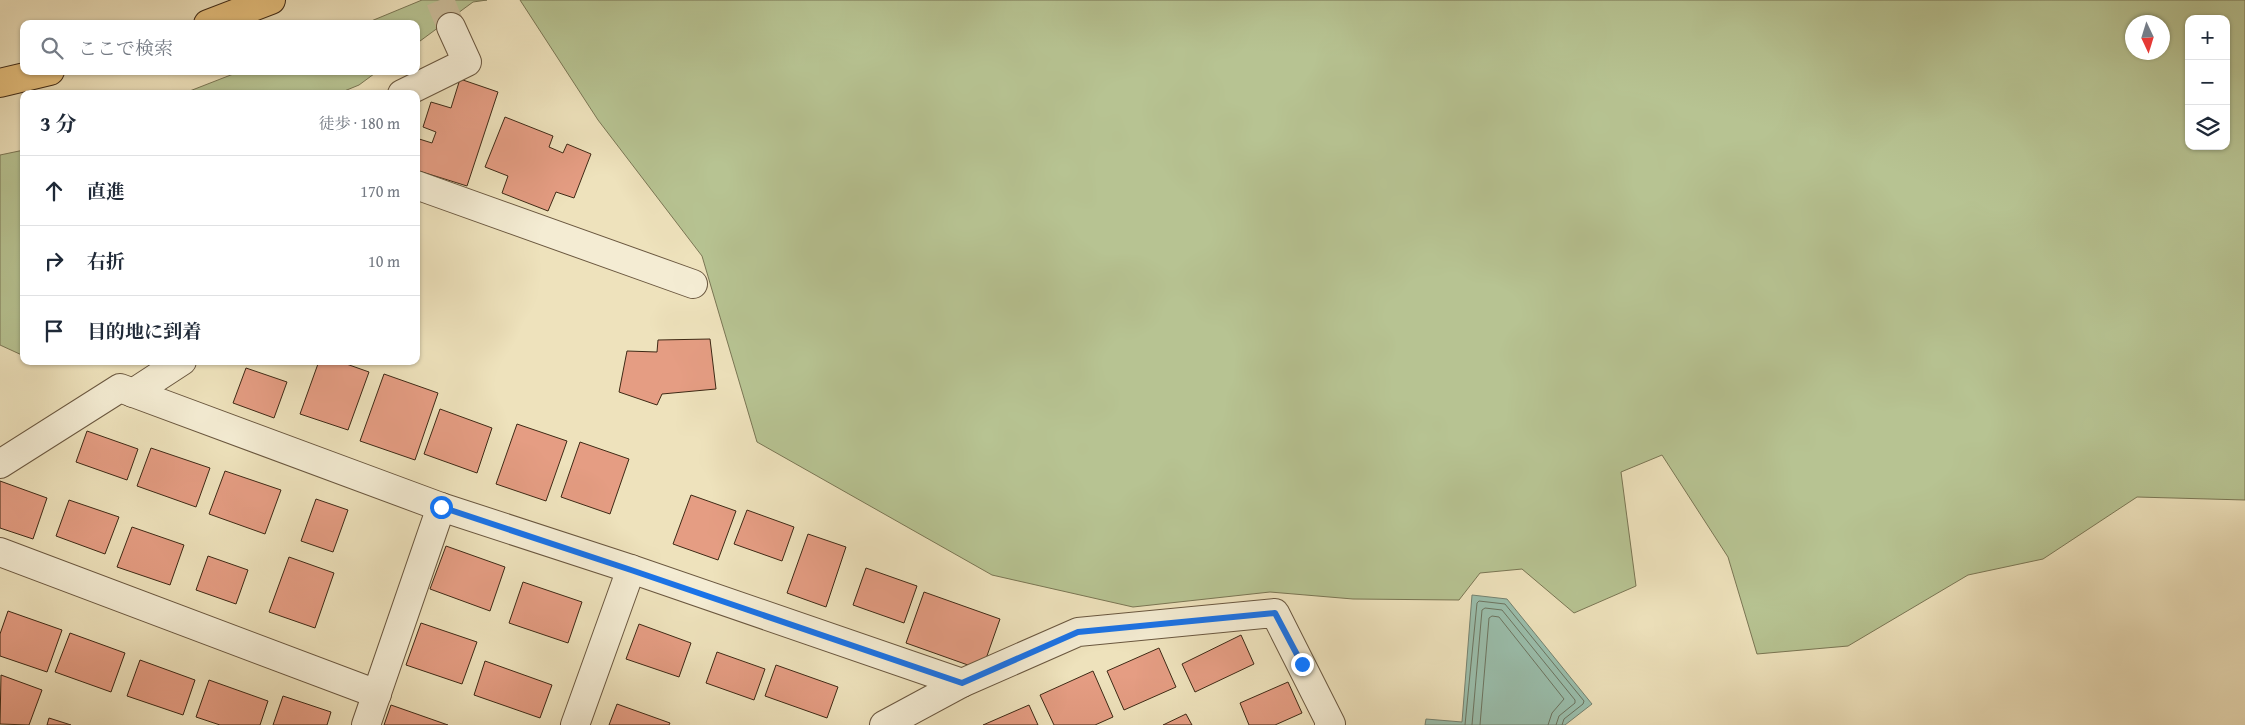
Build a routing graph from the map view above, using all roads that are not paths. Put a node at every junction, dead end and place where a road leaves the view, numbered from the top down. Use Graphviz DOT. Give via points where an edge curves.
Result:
graph roads {
  1 [pos="271,0"];
  2 [pos="218,20"];
  3 [pos="451,27"];
  4 [pos="33,75"];
  5 [pos="0,83"];
  6 [pos="410,90"];
  7 [pos="420,186"];
  8 [pos="693,284"];
  9 [pos="176,365"];
  10 [pos="133,393"];
  11 [pos="0,464"];
  12 [pos="441,507"];
  13 [pos="0,552"];
  14 [pos="631,570"];
  15 [pos="962,683"];
  16 [pos="377,694"];
  17 [pos="366,725"];
  18 [pos="575,725"];
  19 [pos="884,725"];
  20 [pos="1329,725"];
  1 -- 2 [label="highway"];
  3 -- 6 [label="street" via="467,62"];
  4 -- 5 [label="highway"];
  7 -- 8 [label="street"];
  9 -- 10 [label="street"];
  10 -- 11 [label="street" via="120,388"];
  10 -- 12 [label="street"];
  12 -- 14 [label="street"];
  12 -- 16 [label="street"];
  13 -- 16 [label="street"];
  14 -- 15 [label="street"];
  14 -- 18 [label="street"];
  15 -- 19 [label="street"];
  15 -- 20 [label="street" via="1078,632 1275,613"];
  16 -- 17 [label="street"];
}
